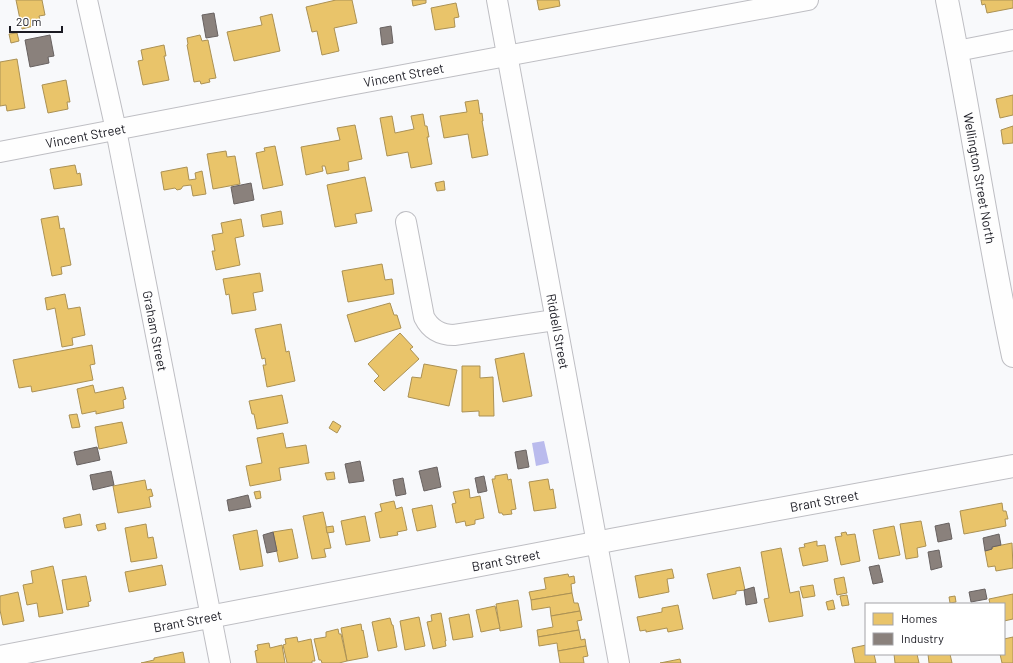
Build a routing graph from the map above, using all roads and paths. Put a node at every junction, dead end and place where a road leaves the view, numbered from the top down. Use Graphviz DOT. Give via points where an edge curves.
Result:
graph roads {
  1 [pos="87,0"];
  2 [pos="497,0"];
  3 [pos="808,0"];
  4 [pos="947,0"];
  5 [pos="1013,40"];
  6 [pos="957,51"];
  7 [pos="508,55"];
  8 [pos="116,130"];
  9 [pos="0,152"];
  10 [pos="406,222"];
  11 [pos="555,320"];
  12 [pos="1013,356"];
  13 [pos="1013,466"];
  14 [pos="597,543"];
  15 [pos="211,617"];
  16 [pos="0,657"];
  17 [pos="220,663"];
  18 [pos="619,663"];
  1 -- 8 [label="street, Graham Street"];
  2 -- 7 [label="street, Riddell Street"];
  3 -- 7 [label="street, Vincent Street"];
  4 -- 6 [label="street, Wellington Street North"];
  5 -- 6 [label="street"];
  6 -- 12 [label="street, Wellington Street North"];
  7 -- 8 [label="street, Vincent Street"];
  7 -- 11 [label="street, Riddell Street"];
  8 -- 9 [label="street, Vincent Street"];
  8 -- 15 [label="street, Graham Street"];
  10 -- 11 [label="street" via="424,317 428,325 445,335 454,335"];
  11 -- 14 [label="street, Riddell Street"];
  13 -- 14 [label="street, Brant Street"];
  14 -- 15 [label="street, Brant Street"];
  14 -- 18 [label="street, Riddell Street"];
  15 -- 16 [label="street, Brant Street"];
  15 -- 17 [label="street, Graham Street"];
}
